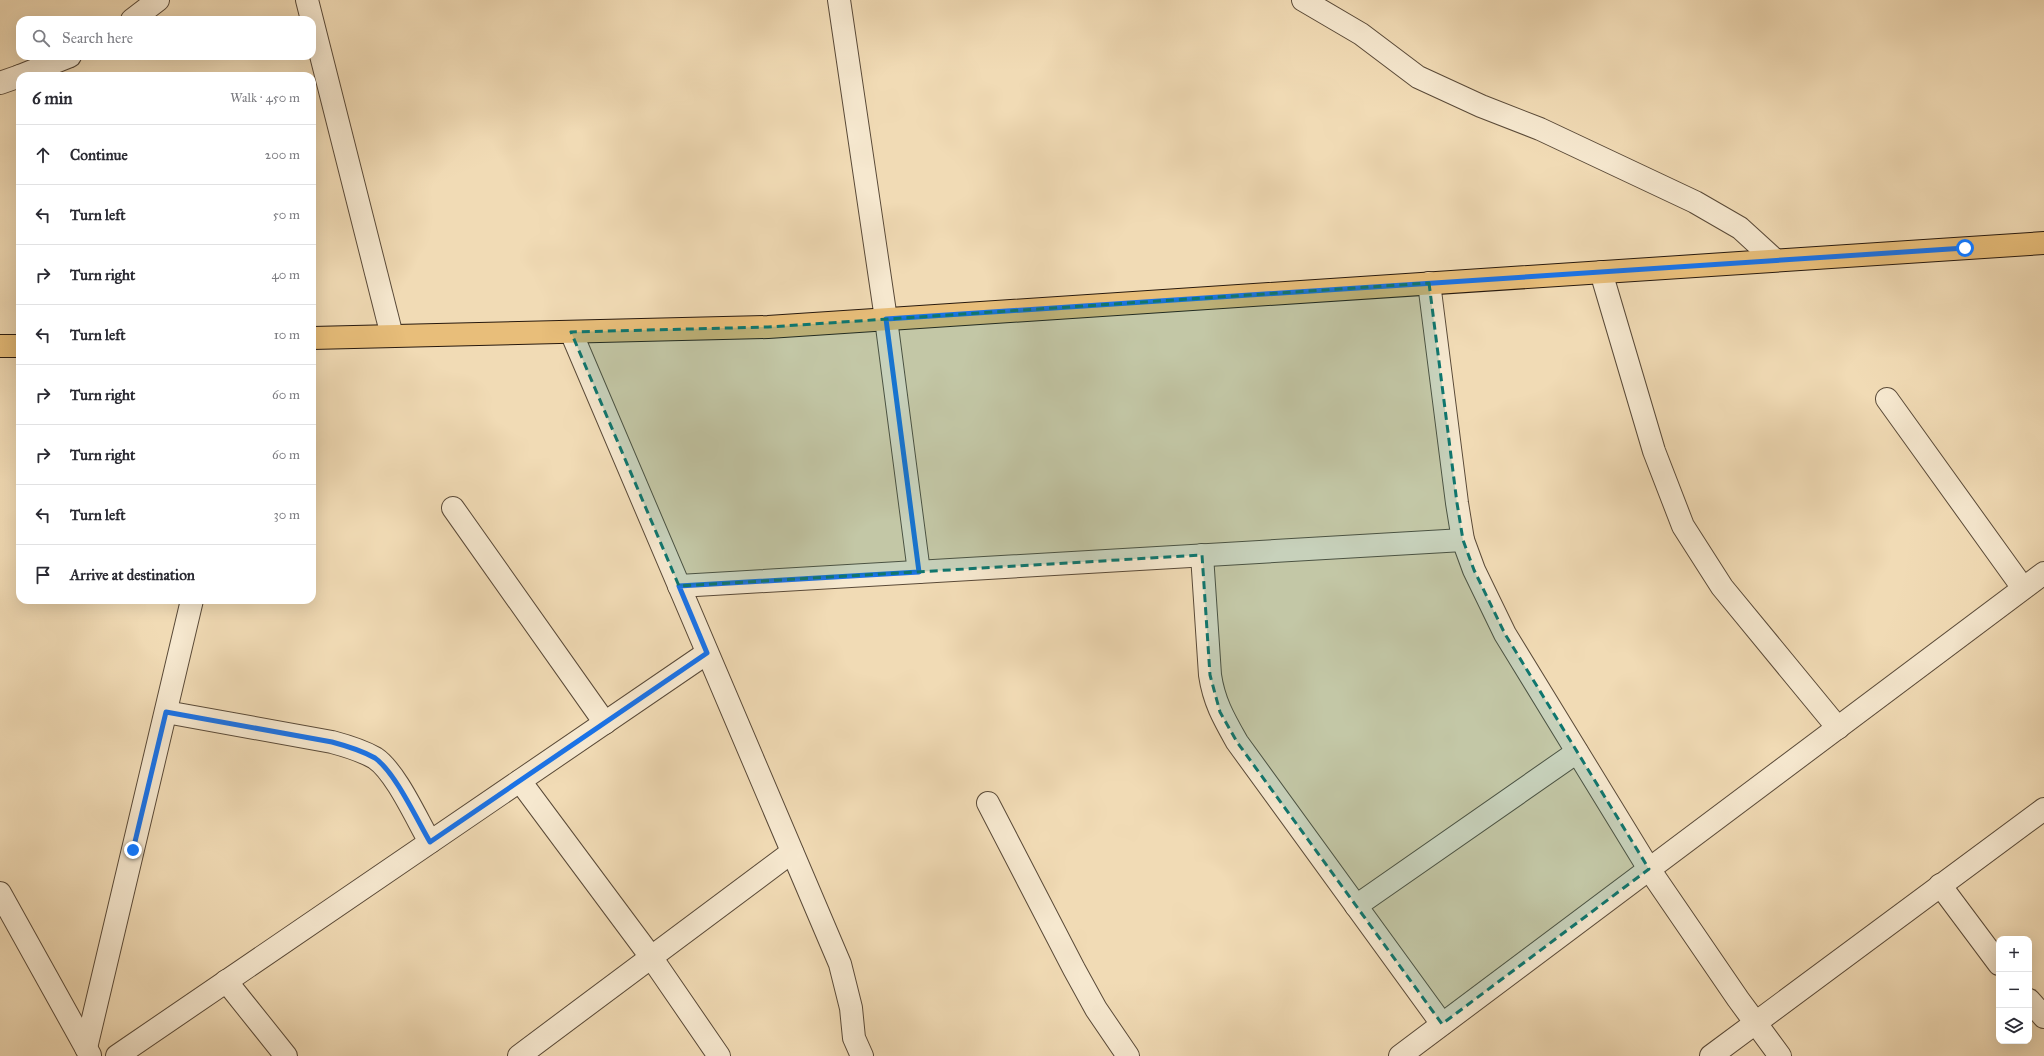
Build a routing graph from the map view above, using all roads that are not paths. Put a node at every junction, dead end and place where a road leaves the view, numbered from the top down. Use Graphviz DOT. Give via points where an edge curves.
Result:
graph roads {
  1 [pos="158,0"];
  2 [pos="308,0"];
  3 [pos="839,0"];
  4 [pos="1303,0"];
  5 [pos="137,16"];
  6 [pos="312,16"];
  7 [pos="316,32"];
  8 [pos="60,60"];
  9 [pos="30,72"];
  10 [pos="16,77"];
  11 [pos="0,83"];
  12 [pos="2044,244"];
  13 [pos="1775,260"];
  14 [pos="1602,272"];
  15 [pos="1429,283"];
  16 [pos="886,319"];
  17 [pos="571,332"];
  18 [pos="392,336"];
  19 [pos="316,338"];
  20 [pos="0,346"];
  21 [pos="16,346"];
  22 [pos="1887,399"];
  23 [pos="453,508"];
  24 [pos="1464,540"];
  25 [pos="1202,555"];
  26 [pos="919,572"];
  27 [pos="2044,573"];
  28 [pos="679,586"];
  29 [pos="2023,588"];
  30 [pos="191,604"];
  31 [pos="707,653"];
  32 [pos="166,712"];
  33 [pos="605,723"];
  34 [pos="1838,728"];
  35 [pos="1577,752"];
  36 [pos="520,781"];
  37 [pos="988,803"];
  38 [pos="2044,809"];
  39 [pos="430,842"];
  40 [pos="792,852"];
  41 [pos="1650,869"];
  42 [pos="1940,885"];
  43 [pos="0,893"];
  44 [pos="1356,906"];
  45 [pos="651,958"];
  46 [pos="1996,960"];
  47 [pos="226,981"];
  48 [pos="2032,1003"];
  49 [pos="2044,1017"];
  50 [pos="1755,1023"];
  51 [pos="1442,1024"];
  52 [pos="89,1052"];
  53 [pos="117,1056"];
  54 [pos="286,1056"];
  55 [pos="519,1056"];
  56 [pos="719,1056"];
  57 [pos="862,1056"];
  58 [pos="1128,1056"];
  59 [pos="1400,1056"];
  60 [pos="1711,1056"];
  61 [pos="1780,1056"];
  1 -- 5 [label="street"];
  2 -- 6 [label="street"];
  3 -- 16 [label="street"];
  4 -- 13 [label="street" via="1361,34 1418,77 1540,129 1694,202 1740,228"];
  7 -- 18 [label="street"];
  8 -- 9 [label="street"];
  10 -- 11 [label="street"];
  12 -- 13 [label="main road"];
  13 -- 14 [label="main road"];
  14 -- 15 [label="main road"];
  14 -- 34 [label="street" via="1654,451 1683,526 1722,587"];
  15 -- 16 [label="main road"];
  15 -- 24 [label="street"];
  16 -- 17 [label="main road" via="768,327"];
  16 -- 26 [label="street"];
  17 -- 18 [label="main road"];
  17 -- 28 [label="street"];
  18 -- 19 [label="main road"];
  20 -- 21 [label="main road"];
  22 -- 29 [label="street"];
  23 -- 33 [label="street"];
  24 -- 25 [label="street"];
  24 -- 35 [label="street" via="1474,570 1505,634"];
  25 -- 26 [label="street"];
  25 -- 44 [label="street" via="1210,675 1213,695 1220,712 1237,742"];
  26 -- 28 [label="street"];
  27 -- 29 [label="street"];
  28 -- 31 [label="street"];
  29 -- 34 [label="street"];
  30 -- 32 [label="street"];
  31 -- 33 [label="street"];
  31 -- 40 [label="street"];
  32 -- 39 [label="street" via="355,748 376,759 390,774"];
  32 -- 52 [label="street"];
  33 -- 36 [label="street"];
  34 -- 41 [label="street"];
  35 -- 41 [label="street"];
  35 -- 44 [label="street"];
  36 -- 39 [label="street"];
  36 -- 45 [label="street"];
  37 -- 58 [label="street" via="1096,1009"];
  38 -- 42 [label="street"];
  39 -- 47 [label="street"];
  40 -- 45 [label="street"];
  40 -- 57 [label="street" via="840,964 851,1008 854,1038"];
  41 -- 50 [label="street"];
  41 -- 51 [label="street"];
  42 -- 46 [label="street"];
  42 -- 50 [label="street"];
  43 -- 52 [label="street"];
  44 -- 51 [label="street"];
  45 -- 55 [label="street"];
  45 -- 56 [label="street"];
  47 -- 53 [label="street"];
  47 -- 54 [label="street"];
  48 -- 49 [label="street"];
  50 -- 60 [label="street"];
  50 -- 61 [label="street"];
  51 -- 59 [label="street"];
}
